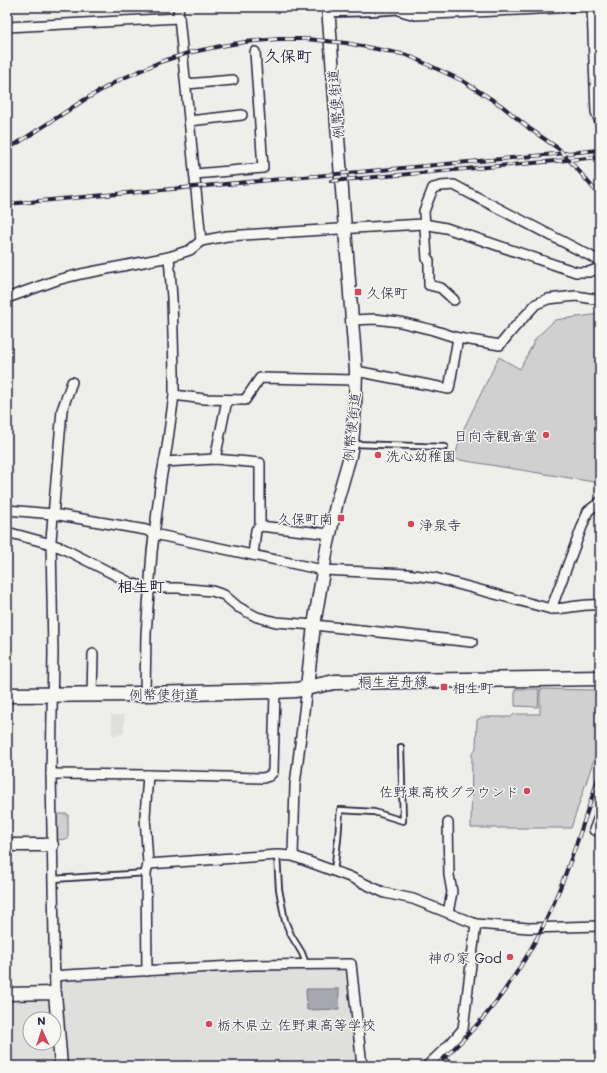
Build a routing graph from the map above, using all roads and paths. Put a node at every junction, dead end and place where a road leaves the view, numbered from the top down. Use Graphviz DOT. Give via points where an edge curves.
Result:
graph roads {
  1 [pos="178,7"];
  2 [pos="576,7"];
  3 [pos="592,7"];
  4 [pos="401,9"];
  5 [pos="328,11"];
  6 [pos="179,18"];
  7 [pos="7,27"];
  8 [pos="255,52"];
  9 [pos="233,80"];
  10 [pos="186,84"];
  11 [pos="242,115"];
  12 [pos="189,121"];
  13 [pos="600,122"];
  14 [pos="195,174"];
  15 [pos="424,224"];
  16 [pos="345,229"];
  17 [pos="201,240"];
  18 [pos="169,257"];
  19 [pos="600,260"];
  20 [pos="600,268"];
  21 [pos="7,298"];
  22 [pos="454,300"];
  23 [pos="600,300"];
  24 [pos="352,320"];
  25 [pos="458,338"];
  26 [pos="356,375"];
  27 [pos="72,382"];
  28 [pos="174,395"];
  29 [pos="227,400"];
  30 [pos="352,444"];
  31 [pos="445,447"];
  32 [pos="215,459"];
  33 [pos="164,462"];
  34 [pos="600,502"];
  35 [pos="7,510"];
  36 [pos="53,514"];
  37 [pos="260,526"];
  38 [pos="7,532"];
  39 [pos="154,534"];
  40 [pos="330,534"];
  41 [pos="51,544"];
  42 [pos="253,555"];
  43 [pos="323,570"];
  44 [pos="149,588"];
  45 [pos="600,605"];
  46 [pos="551,609"];
  47 [pos="314,625"];
  48 [pos="472,642"];
  49 [pos="93,654"];
  50 [pos="600,678"];
  51 [pos="307,688"];
  52 [pos="275,692"];
  53 [pos="145,694"];
  54 [pos="7,695"];
  55 [pos="52,695"];
  56 [pos="92,695"];
  57 [pos="401,747"];
  58 [pos="51,774"];
  59 [pos="148,775"];
  60 [pos="600,814"];
  61 [pos="448,823"];
  62 [pos="600,831"];
  63 [pos="7,845"];
  64 [pos="52,845"];
  65 [pos="277,855"];
  66 [pos="293,856"];
  67 [pos="147,868"];
  68 [pos="334,871"];
  69 [pos="53,879"];
  70 [pos="448,913"];
  71 [pos="476,924"];
  72 [pos="600,926"];
  73 [pos="306,964"];
  74 [pos="147,971"];
  75 [pos="56,976"];
  76 [pos="55,993"];
  77 [pos="7,994"];
  78 [pos="437,1057"];
  79 [pos="61,1066"];
  80 [pos="362,1066"];
  81 [pos="427,1066"];
  82 [pos="449,1066"];
  1 -- 6 [label="street"];
  2 -- 4 [label="street" via="416,15"];
  3 -- 13 [label="street" via="596,112"];
  4 -- 5 [label="lane" via="370,14"];
  5 -- 16 [label="street, 例幣使街道"];
  6 -- 7 [label="street"];
  6 -- 10 [label="street"];
  8 -- 14 [label="street" via="263,168"];
  9 -- 10 [label="street"];
  10 -- 12 [label="street"];
  11 -- 12 [label="street"];
  12 -- 14 [label="street"];
  14 -- 17 [label="street"];
  15 -- 16 [label="street"];
  15 -- 19 [label="street" via="424,211 434,188 454,185"];
  15 -- 20 [label="street" via="446,228 576,272 589,272"];
  15 -- 22 [label="street" via="430,285 440,288"];
  16 -- 17 [label="street" via="227,236"];
  16 -- 24 [label="street, 例幣使街道"];
  17 -- 18 [label="street" via="190,250"];
  18 -- 21 [label="street" via="57,280"];
  18 -- 28 [label="street"];
  23 -- 25 [label="street" via="576,296 553,298 536,304 500,345"];
  24 -- 25 [label="street" via="400,322"];
  24 -- 26 [label="street, 例幣使街道"];
  25 -- 26 [label="street" via="449,389"];
  26 -- 29 [label="street" via="260,378 245,400"];
  26 -- 30 [label="street, 例幣使街道"];
  27 -- 36 [label="street" via="62,410"];
  28 -- 29 [label="street"];
  28 -- 33 [label="street"];
  29 -- 32 [label="street"];
  30 -- 31 [label="lane"];
  30 -- 40 [label="street, 例幣使街道"];
  32 -- 33 [label="street"];
  32 -- 37 [label="street" via="260,463"];
  33 -- 39 [label="street"];
  34 -- 46 [label="street" via="588,511"];
  35 -- 36 [label="street"];
  36 -- 39 [label="street" via="146,530"];
  36 -- 41 [label="street"];
  37 -- 40 [label="street"];
  37 -- 42 [label="street" via="256,530"];
  38 -- 41 [label="street"];
  39 -- 42 [label="street"];
  39 -- 44 [label="street"];
  40 -- 43 [label="street, 例幣使街道"];
  41 -- 44 [label="street" via="131,583"];
  41 -- 55 [label="street"];
  42 -- 43 [label="street"];
  43 -- 46 [label="street" via="435,578"];
  43 -- 47 [label="street, 例幣使街道"];
  44 -- 47 [label="street" via="212,591 224,595 238,607 257,617 276,622"];
  44 -- 53 [label="street"];
  45 -- 46 [label="street"];
  47 -- 48 [label="street"];
  47 -- 51 [label="street, 例幣使街道"];
  49 -- 56 [label="street"];
  50 -- 51 [label="main road, 桐生岩舟線" via="335,682"];
  51 -- 52 [label="main road, 例幣使街道"];
  51 -- 66 [label="street" via="295,785"];
  52 -- 53 [label="main road, 例幣使街道"];
  52 -- 59 [label="street" via="273,772 269,776 263,778"];
  53 -- 56 [label="main road, 例幣使街道"];
  54 -- 55 [label="main road, 例幣使街道"];
  55 -- 56 [label="main road, 例幣使街道"];
  55 -- 58 [label="street"];
  57 -- 68 [label="lane" via="403,821 374,812 340,810"];
  58 -- 59 [label="street"];
  58 -- 64 [label="street"];
  59 -- 67 [label="street" via="145,816"];
  60 -- 62 [label="street" via="594,830"];
  61 -- 70 [label="street" via="449,875 452,892"];
  63 -- 64 [label="street"];
  64 -- 69 [label="street"];
  65 -- 66 [label="street"];
  65 -- 67 [label="street"];
  65 -- 73 [label="lane" via="279,889 285,921"];
  66 -- 68 [label="street"];
  67 -- 69 [label="lane"];
  67 -- 74 [label="street"];
  68 -- 70 [label="street" via="386,894 413,900"];
  69 -- 75 [label="street"];
  70 -- 71 [label="street"];
  71 -- 72 [label="street" via="529,928"];
  71 -- 78 [label="street" via="463,1028"];
  73 -- 74 [label="street"];
  73 -- 80 [label="street" via="352,964"];
  74 -- 75 [label="street"];
  75 -- 76 [label="street"];
  76 -- 77 [label="street"];
  76 -- 79 [label="street"];
  78 -- 81 [label="street"];
  78 -- 82 [label="street"];
}
